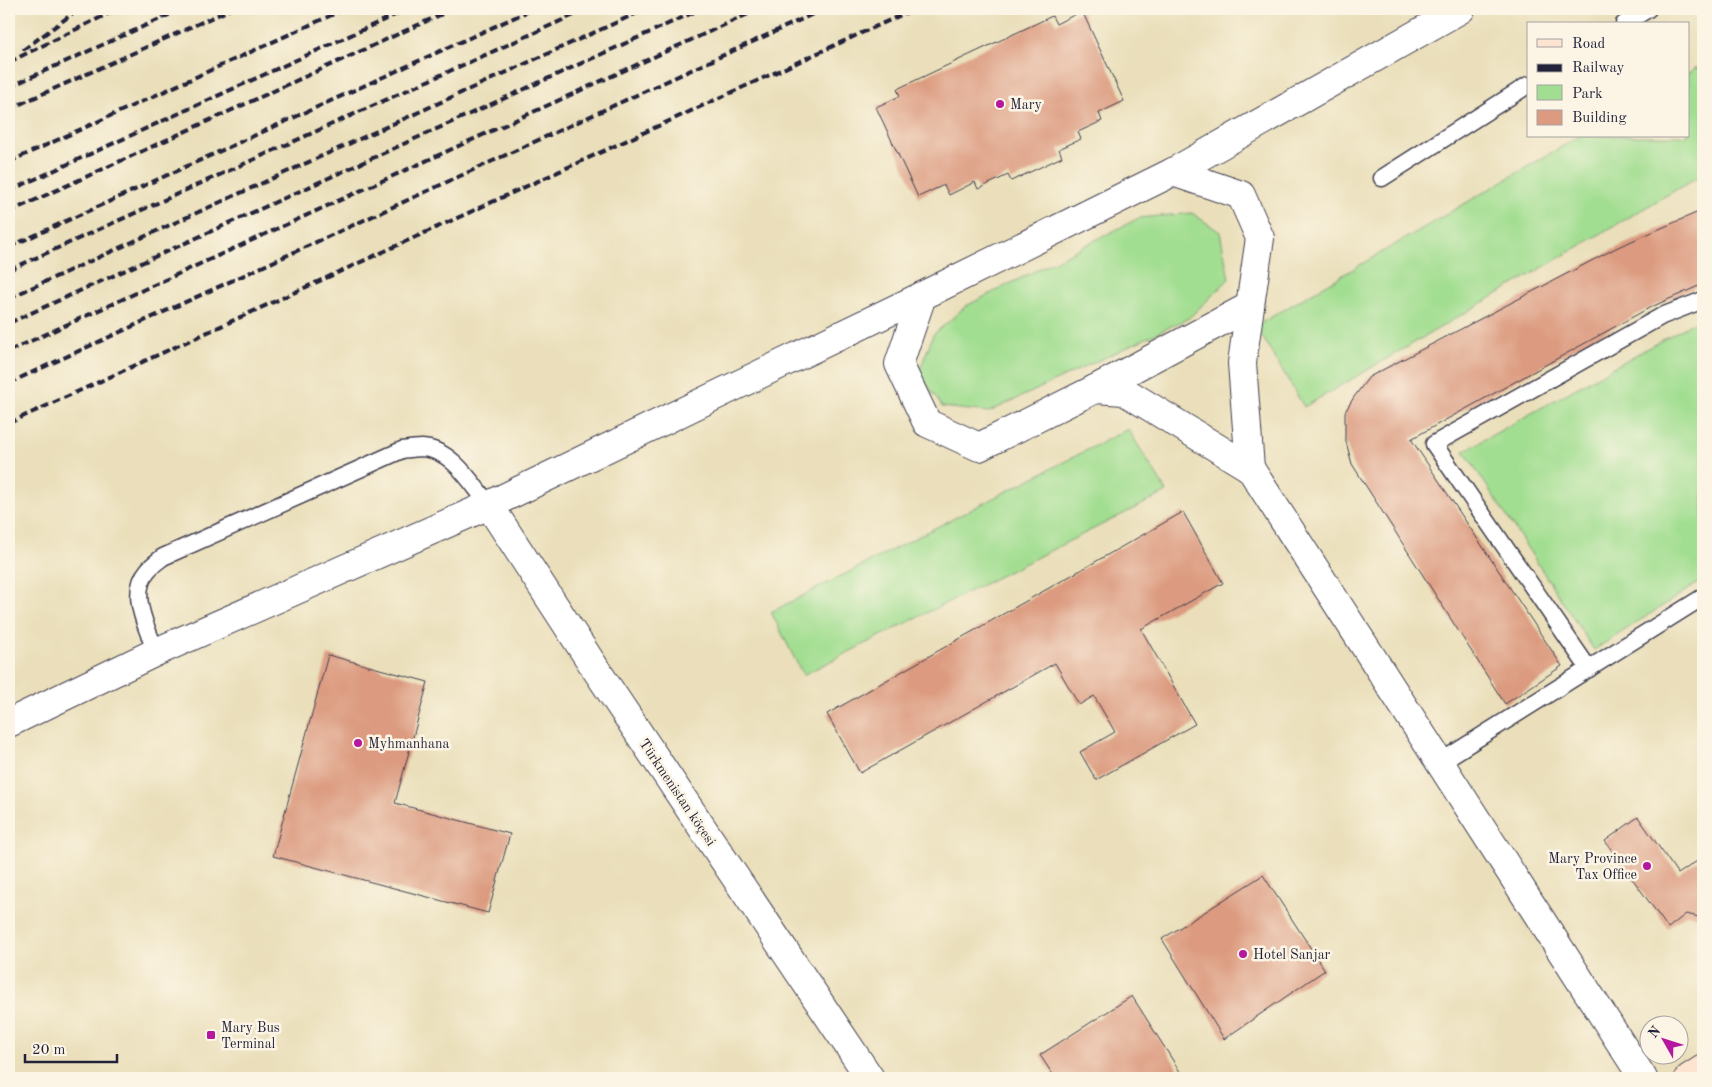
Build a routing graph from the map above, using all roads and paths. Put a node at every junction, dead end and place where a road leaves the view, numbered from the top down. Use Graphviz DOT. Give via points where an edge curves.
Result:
graph roads {
  1 [pos="1461,9"];
  2 [pos="1648,9"];
  3 [pos="1627,22"];
  4 [pos="1527,86"];
  5 [pos="1173,172"];
  6 [pos="1382,178"];
  7 [pos="922,296"];
  8 [pos="1703,300"];
  9 [pos="1250,306"];
  10 [pos="1095,389"];
  11 [pos="1250,468"];
  12 [pos="489,505"];
  13 [pos="1703,597"];
  14 [pos="156,652"];
  15 [pos="1589,668"];
  16 [pos="9,723"];
  17 [pos="1440,762"];
  18 [pos="1703,1069"];
  19 [pos="870,1078"];
  20 [pos="1643,1078"];
  21 [pos="1689,1078"];
  1 -- 5 [label="street"];
  2 -- 3 [label="lane"];
  4 -- 6 [label="lane"];
  5 -- 7 [label="street"];
  5 -- 9 [label="street" via="1241,196 1260,238"];
  7 -- 10 [label="street" via="899,364 927,423 979,447"];
  7 -- 12 [label="street"];
  8 -- 15 [label="lane" via="1662,316 1434,444"];
  9 -- 10 [label="street"];
  9 -- 11 [label="street" via="1242,363"];
  10 -- 11 [label="street" via="1124,391"];
  11 -- 17 [label="street"];
  12 -- 14 [label="street"];
  12 -- 14 [label="lane" via="454,463 440,452 423,448 402,450 163,558 147,570 138,588 140,608"];
  12 -- 19 [label="street, Türkmenistan köçesi" via="597,672"];
  13 -- 15 [label="lane"];
  14 -- 16 [label="street"];
  15 -- 17 [label="lane"];
  17 -- 20 [label="street"];
  18 -- 21 [label="street"];
}
